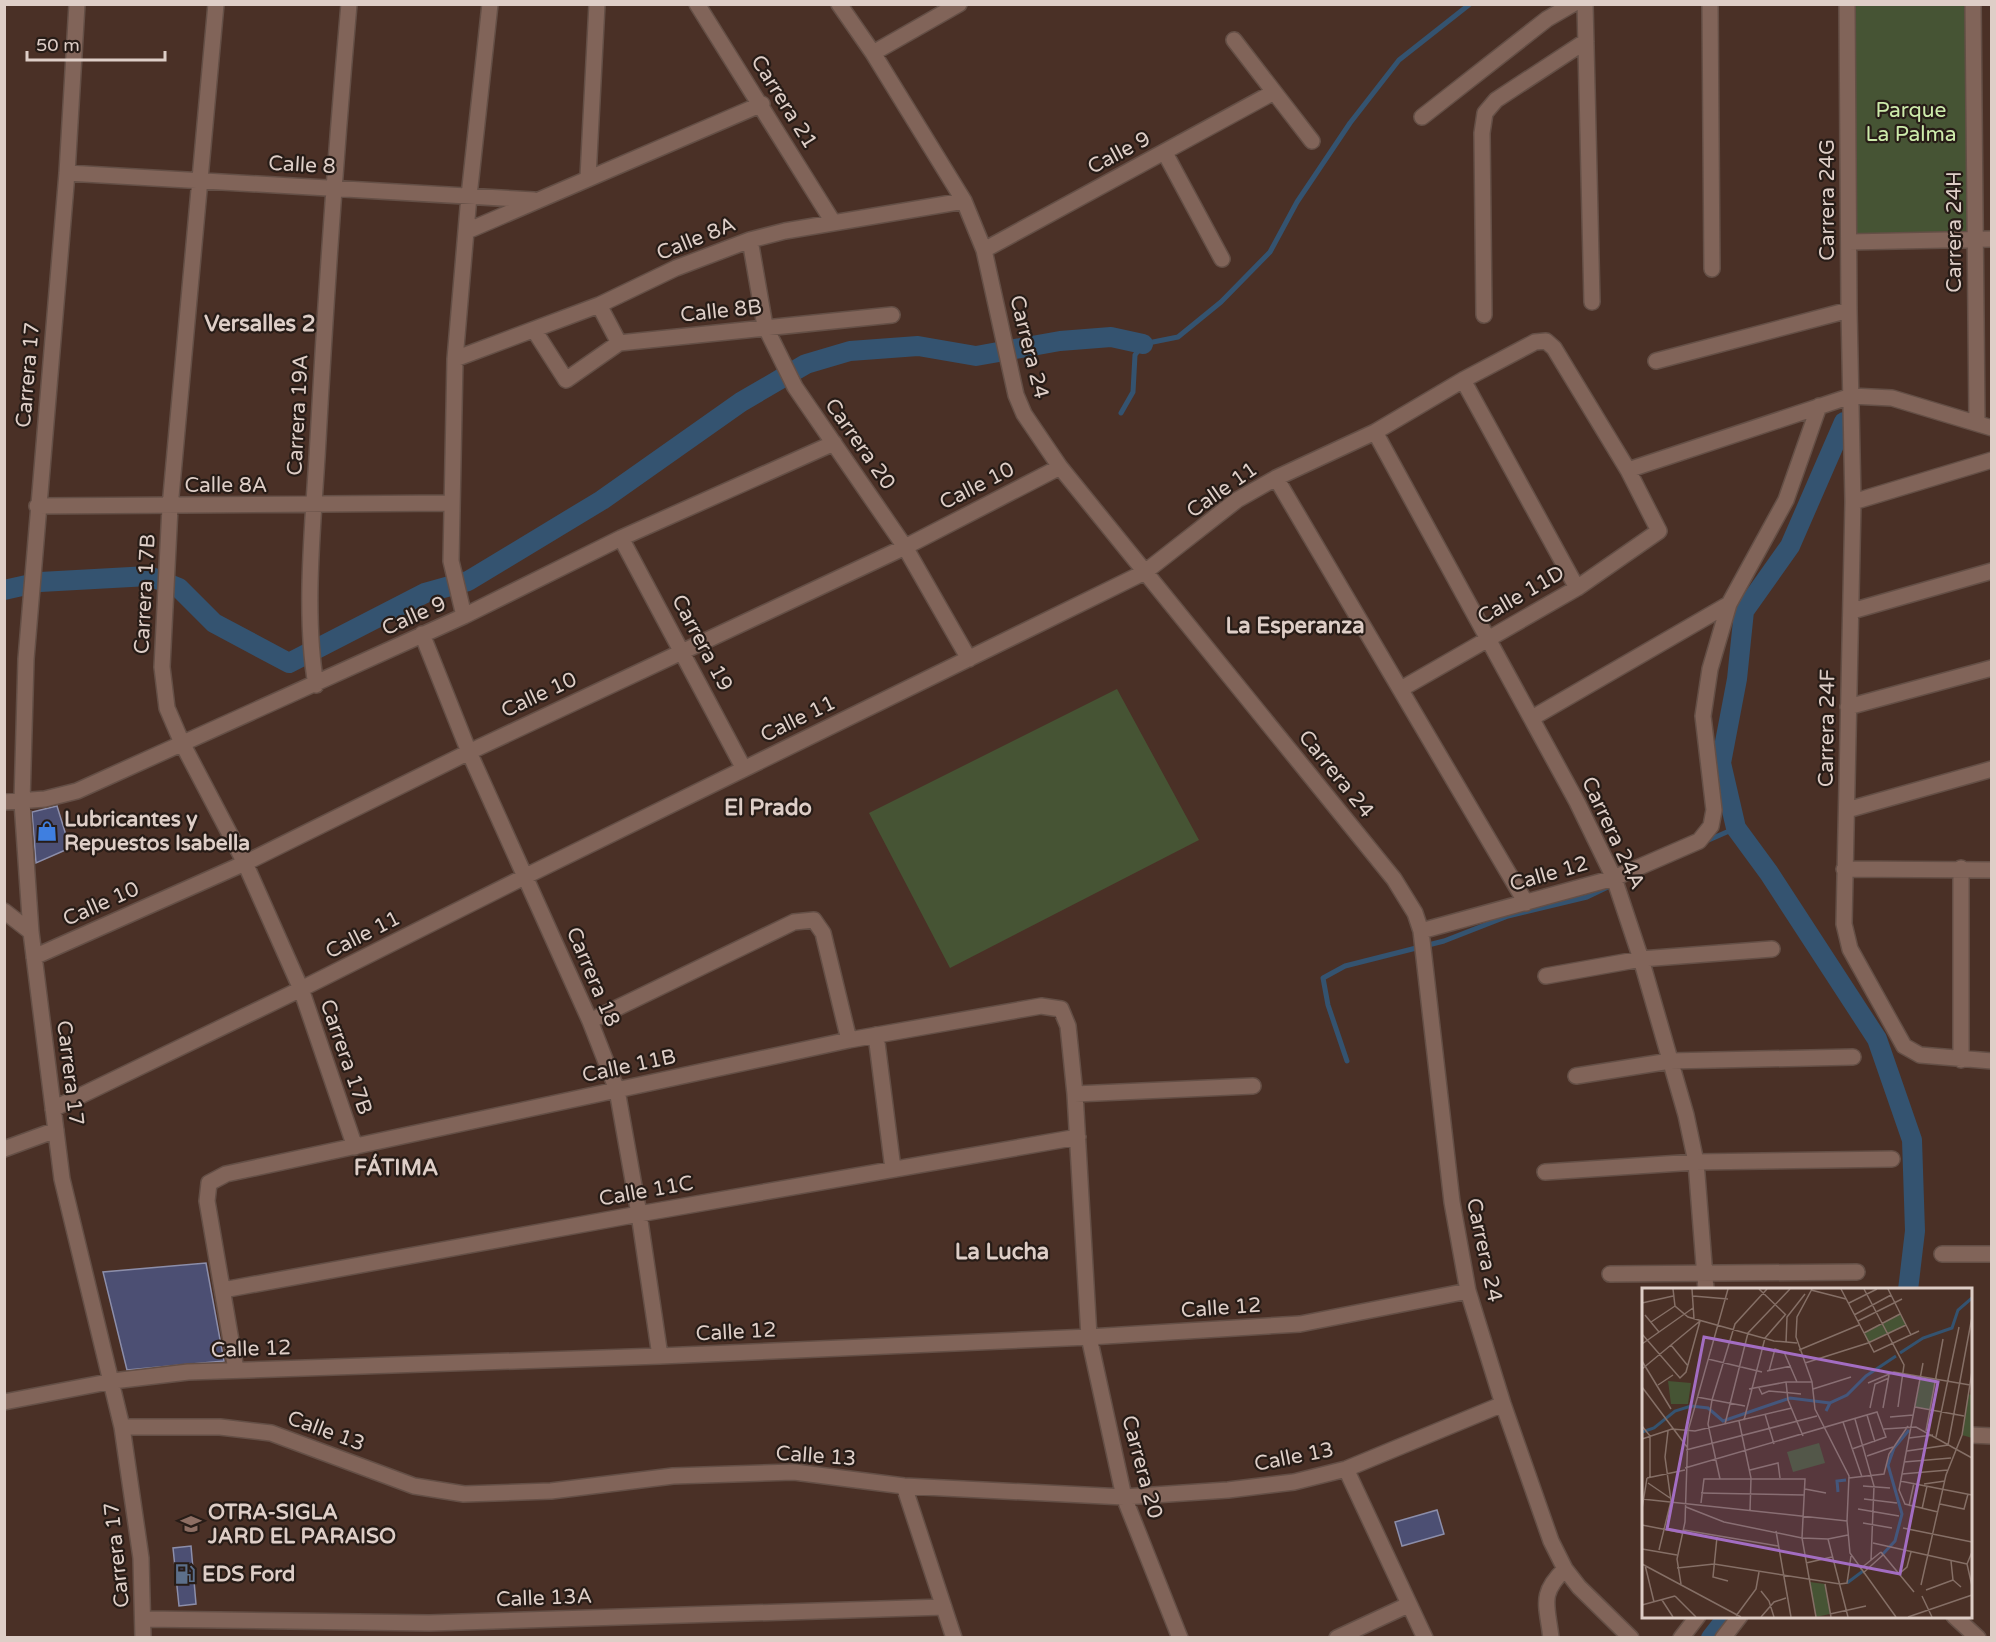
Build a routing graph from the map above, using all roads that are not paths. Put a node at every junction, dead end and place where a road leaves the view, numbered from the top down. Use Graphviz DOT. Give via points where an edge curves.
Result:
graph roads {
  1 [pos="77,4"];
  2 [pos="216,4"];
  3 [pos="349,4"];
  4 [pos="490,4"];
  5 [pos="597,4"];
  6 [pos="697,4"];
  7 [pos="839,4"];
  8 [pos="959,4"];
  9 [pos="1573,4"];
  10 [pos="1585,4"];
  11 [pos="1710,4"];
  12 [pos="1848,4"];
  13 [pos="1973,4"];
  14 [pos="1234,40"];
  15 [pos="1586,41"];
  16 [pos="873,53"];
  17 [pos="1274,92"];
  18 [pos="762,104"];
  19 [pos="1422,117"];
  20 [pos="1312,141"];
  21 [pos="1165,153"];
  22 [pos="67,173"];
  23 [pos="588,177"];
  24 [pos="199,181"];
  25 [pos="332,188"];
  26 [pos="469,196"];
  27 [pos="534,200"];
  28 [pos="964,201"];
  29 [pos="833,222"];
  30 [pos="467,231"];
  31 [pos="1975,239"];
  32 [pos="1992,239"];
  33 [pos="750,240"];
  34 [pos="1849,242"];
  35 [pos="984,250"];
  36 [pos="1222,259"];
  37 [pos="1712,269"];
  38 [pos="1592,302"];
  39 [pos="599,305"];
  40 [pos="1849,310"];
  41 [pos="892,315"];
  42 [pos="1484,315"];
  43 [pos="765,327"];
  44 [pos="534,330"];
  45 [pos="619,343"];
  46 [pos="455,359"];
  47 [pos="1656,361"];
  48 [pos="1463,380"];
  49 [pos="1851,396"];
  50 [pos="1819,406"];
  51 [pos="1977,422"];
  52 [pos="1992,428"];
  53 [pos="1375,432"];
  54 [pos="834,443"];
  55 [pos="1992,460"];
  56 [pos="1060,467"];
  57 [pos="1628,470"];
  58 [pos="1276,478"];
  59 [pos="1853,501"];
  60 [pos="452,503"];
  61 [pos="37,506"];
  62 [pos="314,506"];
  63 [pos="170,507"];
  64 [pos="621,538"];
  65 [pos="905,547"];
  66 [pos="1992,571"];
  67 [pos="1145,572"];
  68 [pos="1577,588"];
  69 [pos="1729,604"];
  70 [pos="1852,611"];
  71 [pos="464,616"];
  72 [pos="422,634"];
  73 [pos="1487,640"];
  74 [pos="682,650"];
  75 [pos="969,659"];
  76 [pos="1992,668"];
  77 [pos="316,685"];
  78 [pos="1401,689"];
  79 [pos="1848,707"];
  80 [pos="1532,718"];
  81 [pos="182,743"];
  82 [pos="469,752"];
  83 [pos="744,769"];
  84 [pos="1992,769"];
  85 [pos="4,802"];
  86 [pos="22,802"];
  87 [pos="1847,810"];
  88 [pos="244,863"];
  89 [pos="1961,868"];
  90 [pos="1844,869"];
  91 [pos="1992,870"];
  92 [pos="526,876"];
  93 [pos="1614,878"];
  94 [pos="1527,903"];
  95 [pos="4,911"];
  96 [pos="31,932"];
  97 [pos="1422,936"];
  98 [pos="1772,949"];
  99 [pos="34,957"];
  100 [pos="1641,959"];
  101 [pos="1546,976"];
  102 [pos="301,989"];
  103 [pos="1061,1010"];
  104 [pos="590,1021"];
  105 [pos="876,1035"];
  106 [pos="849,1040"];
  107 [pos="1853,1057"];
  108 [pos="1961,1060"];
  109 [pos="1671,1061"];
  110 [pos="1992,1061"];
  111 [pos="1576,1076"];
  112 [pos="1253,1086"];
  113 [pos="617,1090"];
  114 [pos="1075,1094"];
  115 [pos="53,1109"];
  116 [pos="56,1130"];
  117 [pos="1078,1137"];
  118 [pos="355,1147"];
  119 [pos="4,1149"];
  120 [pos="1892,1159"];
  121 [pos="1696,1162"];
  122 [pos="893,1168"];
  123 [pos="1545,1172"];
  124 [pos="639,1214"];
  125 [pos="1942,1254"];
  126 [pos="1992,1254"];
  127 [pos="1705,1272"];
  128 [pos="1857,1272"];
  129 [pos="1610,1274"];
  130 [pos="1706,1288"];
  131 [pos="223,1290"];
  132 [pos="1468,1291"];
  133 [pos="1089,1337"];
  134 [pos="660,1356"];
  135 [pos="236,1370"];
  136 [pos="113,1381"];
  137 [pos="4,1402"];
  138 [pos="1503,1404"];
  139 [pos="122,1427"];
  140 [pos="1972,1435"];
  141 [pos="1992,1436"];
  142 [pos="1346,1469"];
  143 [pos="904,1486"];
  144 [pos="1124,1497"];
  145 [pos="1565,1569"];
  146 [pos="1408,1605"];
  147 [pos="944,1607"];
  148 [pos="1697,1618"];
  149 [pos="1739,1618"];
  150 [pos="1955,1618"];
  151 [pos="145,1619"];
  152 [pos="430,1630"];
  153 [pos="1992,1631"];
  154 [pos="143,1638"];
  155 [pos="954,1638"];
  156 [pos="1180,1638"];
  157 [pos="1337,1638"];
  158 [pos="1425,1638"];
  159 [pos="1551,1638"];
  160 [pos="1631,1638"];
  161 [pos="1681,1638"];
  162 [pos="1723,1638"];
  163 [pos="1978,1638"];
  164 [pos="1986,1638"];
  1 -- 22 [label="street, Carrera 17"];
  2 -- 24 [label="street, Carrera 17B"];
  3 -- 25 [label="street, Carrera 19A"];
  4 -- 26 [label="street"];
  5 -- 23 [label="street"];
  6 -- 18 [label="street, Carrera 21"];
  7 -- 16 [label="street, Carrera 24"];
  8 -- 16 [label="street"];
  9 -- 19 [label="street" via="1547,19"];
  10 -- 15 [label="street"];
  11 -- 37 [label="street"];
  12 -- 34 [label="street, Carrera 24G"];
  13 -- 31 [label="street, Carrera 24H"];
  14 -- 17 [label="street"];
  15 -- 38 [label="street"];
  15 -- 42 [label="street" via="1496,100 1485,113"];
  16 -- 28 [label="street, Carrera 24"];
  17 -- 20 [label="street"];
  17 -- 21 [label="street, Calle 9"];
  18 -- 23 [label="street, Calle 8"];
  18 -- 29 [label="street, Carrera 21"];
  21 -- 35 [label="street, Calle 9"];
  21 -- 36 [label="street"];
  22 -- 24 [label="street, Calle 8"];
  22 -- 61 [label="street, Carrera 17"];
  23 -- 27 [label="street, Calle 8"];
  24 -- 25 [label="street, Calle 8"];
  24 -- 63 [label="street, Carrera 17B"];
  25 -- 26 [label="street, Calle 8"];
  25 -- 62 [label="street, Carrera 19A"];
  26 -- 27 [label="street, Calle 8"];
  26 -- 30 [label="street"];
  27 -- 30 [label="street, Calle 8"];
  28 -- 29 [label="street, Calle 8A"];
  28 -- 35 [label="street, Carrera 24"];
  29 -- 33 [label="street, Calle 8A"];
  30 -- 46 [label="street"];
  31 -- 32 [label="street"];
  31 -- 34 [label="street"];
  31 -- 51 [label="street, Carrera 24H"];
  33 -- 39 [label="street, Calle 8A" via="676,268"];
  33 -- 43 [label="street, Carrera 20"];
  34 -- 40 [label="street, Carrera 24G"];
  35 -- 56 [label="street, Carrera 24" via="1011,376 1024,414"];
  39 -- 44 [label="street, Calle 8A"];
  39 -- 45 [label="street"];
  40 -- 47 [label="street"];
  40 -- 49 [label="street, Carrera 24G"];
  41 -- 43 [label="street, Calle 8B"];
  43 -- 45 [label="street, Calle 8B"];
  43 -- 54 [label="street, Carrera 20" via="795,387"];
  44 -- 45 [label="street, Calle 8B" via="566,380"];
  44 -- 46 [label="street, Calle 8A"];
  46 -- 60 [label="street"];
  48 -- 53 [label="street, Calle 11"];
  48 -- 57 [label="street, Calle 11" via="1535,342 1546,341"];
  48 -- 68 [label="street"];
  49 -- 50 [label="street"];
  49 -- 51 [label="street" via="1892,398"];
  49 -- 59 [label="street, Carrera 24F"];
  50 -- 57 [label="street"];
  50 -- 69 [label="street" via="1786,500"];
  51 -- 52 [label="street"];
  53 -- 58 [label="street, Calle 11"];
  53 -- 73 [label="street, Carrera 24A"];
  54 -- 64 [label="street, Calle 9"];
  54 -- 65 [label="street, Carrera 20"];
  55 -- 59 [label="street"];
  56 -- 65 [label="street, Calle 10"];
  56 -- 67 [label="street, Carrera 24"];
  57 -- 68 [label="street, Calle 11D" via="1659,531"];
  58 -- 67 [label="street, Calle 11" via="1237,500"];
  58 -- 78 [label="street"];
  59 -- 70 [label="street, Carrera 24F"];
  60 -- 62 [label="street, Calle 8A"];
  60 -- 71 [label="street" via="451,561"];
  61 -- 63 [label="street, Calle 8A"];
  61 -- 86 [label="street, Carrera 17"];
  62 -- 63 [label="street, Calle 8A"];
  62 -- 77 [label="street, Carrera 19A" via="310,635"];
  63 -- 81 [label="street, Carrera 17B" via="162,667 167,708"];
  64 -- 71 [label="street, Calle 9"];
  64 -- 74 [label="street, Carrera 19"];
  65 -- 74 [label="street, Calle 10"];
  65 -- 75 [label="street, Carrera 20"];
  66 -- 70 [label="street"];
  67 -- 75 [label="street, Calle 11"];
  67 -- 97 [label="street, Carrera 24" via="1394,879"];
  68 -- 73 [label="street, Calle 11D"];
  69 -- 80 [label="street"];
  69 -- 93 [label="street, Calle 12" via="1710,669 1702,716 1714,810 1711,826 1699,841"];
  70 -- 79 [label="street, Carrera 24F"];
  71 -- 72 [label="street, Calle 9"];
  72 -- 77 [label="street, Calle 9"];
  72 -- 82 [label="street, Carrera 18"];
  73 -- 78 [label="street, Calle 11D"];
  73 -- 80 [label="street, Carrera 24A"];
  74 -- 82 [label="street, Calle 10"];
  74 -- 83 [label="street, Carrera 19"];
  75 -- 83 [label="street, Calle 11"];
  76 -- 79 [label="street"];
  77 -- 81 [label="street, Calle 9"];
  78 -- 94 [label="street"];
  79 -- 87 [label="street, Carrera 24F"];
  80 -- 93 [label="street, Carrera 24A"];
  81 -- 86 [label="street, Calle 9" via="77,791"];
  81 -- 88 [label="street, Carrera 17B"];
  82 -- 88 [label="street, Calle 10"];
  82 -- 92 [label="street, Carrera 18"];
  83 -- 92 [label="street, Calle 11"];
  84 -- 87 [label="street"];
  85 -- 86 [label="street, Calle 9"];
  86 -- 96 [label="street, Carrera 17"];
  87 -- 90 [label="street, Carrera 24F"];
  88 -- 99 [label="street, Calle 10"];
  88 -- 102 [label="street, Carrera 17B"];
  89 -- 90 [label="street"];
  89 -- 91 [label="street"];
  89 -- 108 [label="street"];
  90 -- 108 [label="street, Carrera 24F" via="1844,924 1850,949 1904,1046 1920,1055"];
  92 -- 102 [label="street, Calle 11"];
  92 -- 104 [label="street, Carrera 18"];
  93 -- 94 [label="street, Calle 12"];
  93 -- 100 [label="street, Carrera 24A"];
  94 -- 97 [label="street, Calle 12"];
  95 -- 96 [label="street"];
  96 -- 99 [label="street, Carrera 17"];
  97 -- 132 [label="street, Carrera 24" via="1452,1202"];
  98 -- 100 [label="street"];
  99 -- 115 [label="street, Carrera 17"];
  100 -- 101 [label="street"];
  100 -- 109 [label="street, Carrera 24A"];
  102 -- 115 [label="street, Calle 11"];
  102 -- 118 [label="street, Carrera 17B"];
  103 -- 105 [label="street, Calle 11B" via="1041,1006"];
  103 -- 114 [label="street, Carrera 20" via="1068,1026"];
  104 -- 106 [label="street" via="794,922 814,920 823,933"];
  104 -- 113 [label="street, Carrera 18"];
  105 -- 106 [label="street, Calle 11B"];
  105 -- 122 [label="street"];
  106 -- 113 [label="street, Calle 11B"];
  107 -- 109 [label="street"];
  108 -- 110 [label="street"];
  109 -- 111 [label="street"];
  109 -- 121 [label="street, Carrera 24A"];
  112 -- 114 [label="street"];
  113 -- 118 [label="street, Calle 11B"];
  113 -- 124 [label="street, Carrera 18"];
  114 -- 117 [label="street, Carrera 20"];
  115 -- 116 [label="street, Carrera 17"];
  116 -- 119 [label="street"];
  116 -- 136 [label="street, Carrera 17" via="79,1256"];
  117 -- 122 [label="street, Calle 11C"];
  117 -- 133 [label="street, Carrera 20"];
  118 -- 131 [label="street, Calle 11B" via="226,1174 209,1183 207,1201"];
  120 -- 121 [label="street"];
  121 -- 123 [label="street"];
  121 -- 127 [label="street, Carrera 24A"];
  122 -- 124 [label="street, Calle 11C"];
  124 -- 131 [label="street, Calle 11C"];
  124 -- 134 [label="street, Carrera 18"];
  125 -- 126 [label="street"];
  127 -- 128 [label="street"];
  127 -- 129 [label="street"];
  127 -- 130 [label="street, Carrera 24A"];
  131 -- 135 [label="street"];
  132 -- 133 [label="street, Calle 12" via="1300,1324"];
  132 -- 138 [label="street, Carrera 24"];
  133 -- 134 [label="street, Calle 12"];
  133 -- 144 [label="street, Carrera 20"];
  134 -- 135 [label="street, Calle 12"];
  135 -- 136 [label="street, Calle 12"];
  136 -- 137 [label="street, Calle 12"];
  136 -- 139 [label="street, Carrera 17"];
  138 -- 142 [label="street, Calle 13"];
  138 -- 145 [label="street, Carrera 24" via="1551,1541"];
  139 -- 143 [label="street, Calle 13" via="220,1427 271,1433 414,1486 464,1494 551,1491 673,1476 794,1472"];
  139 -- 151 [label="street, Carrera 17" via="141,1558"];
  140 -- 141 [label="street"];
  142 -- 144 [label="street, Calle 13" via="1294,1482"];
  142 -- 146 [label="street"];
  143 -- 144 [label="street, Calle 13"];
  143 -- 147 [label="street"];
  144 -- 156 [label="street, Carrera 20"];
  145 -- 159 [label="street" via="1548,1588"];
  145 -- 160 [label="street, Carrera 24"];
  146 -- 157 [label="street"];
  146 -- 158 [label="street"];
  147 -- 152 [label="street, Calle 13A"];
  147 -- 155 [label="street"];
  148 -- 161 [label="street"];
  149 -- 162 [label="street"];
  150 -- 163 [label="street"];
  151 -- 152 [label="street, Calle 13A"];
  151 -- 154 [label="street, Carrera 17"];
  153 -- 164 [label="street"];
}
